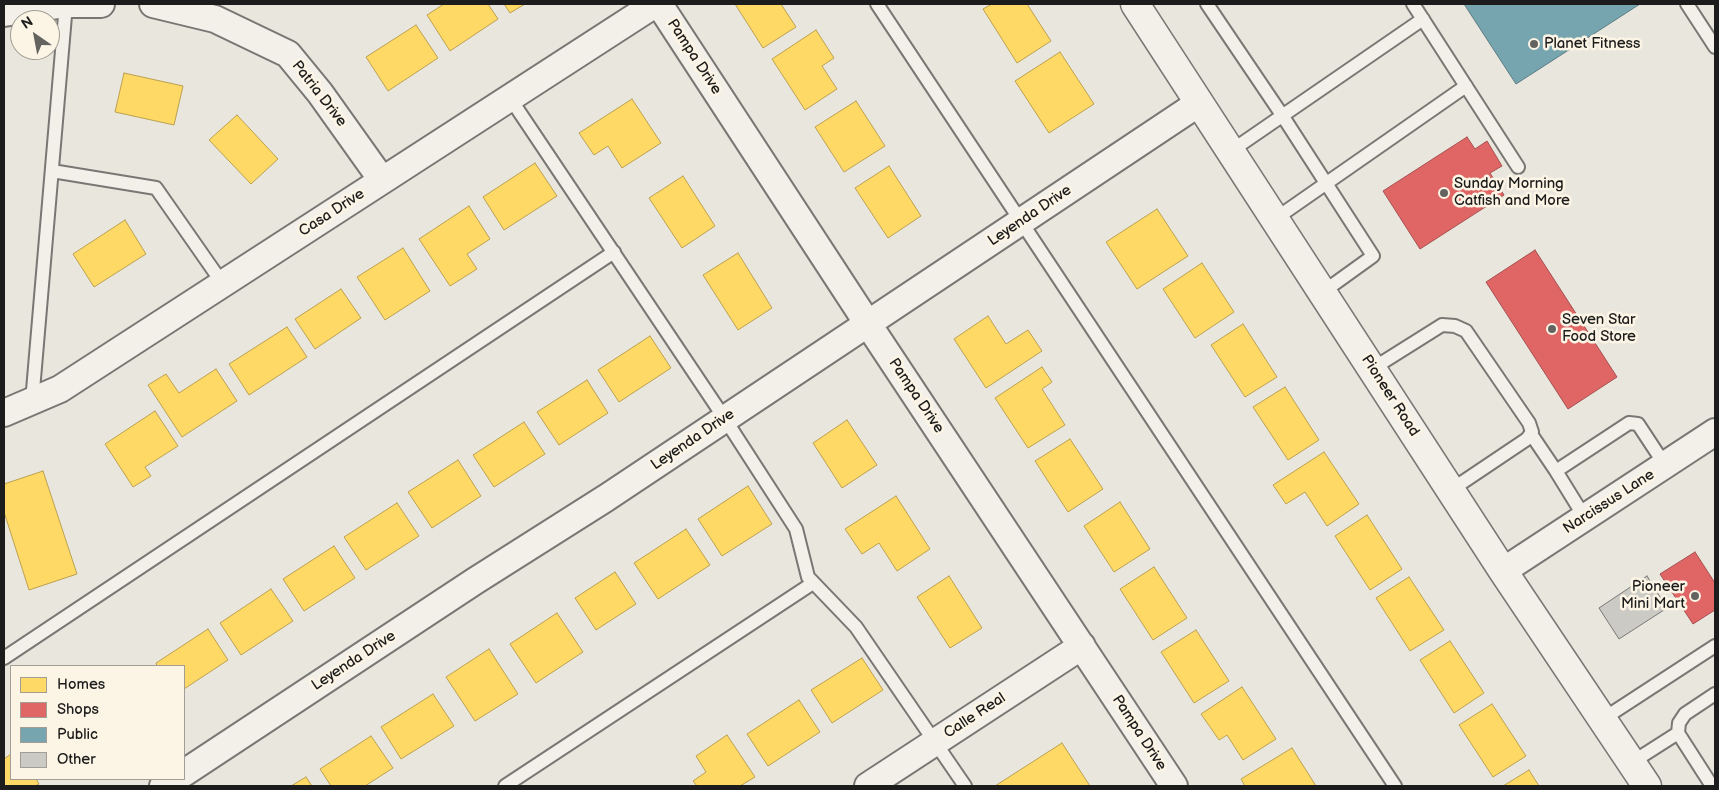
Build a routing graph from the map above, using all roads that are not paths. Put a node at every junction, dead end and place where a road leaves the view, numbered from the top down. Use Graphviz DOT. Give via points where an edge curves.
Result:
graph roads {
  1 [pos="66,4"];
  2 [pos="101,4"];
  3 [pos="153,4"];
  4 [pos="655,4"];
  5 [pos="659,4"];
  6 [pos="877,4"];
  7 [pos="1135,4"];
  8 [pos="1207,4"];
  9 [pos="1414,4"];
  10 [pos="1687,4"];
  11 [pos="4,13"];
  12 [pos="1423,19"];
  13 [pos="1715,48"];
  14 [pos="1466,86"];
  15 [pos="510,98"];
  16 [pos="1200,103"];
  17 [pos="1282,115"];
  18 [pos="1231,151"];
  19 [pos="1518,167"];
  20 [pos="52,171"];
  21 [pos="382,180"];
  22 [pos="1327,184"];
  23 [pos="1275,219"];
  24 [pos="1021,222"];
  25 [pos="614,252"];
  26 [pos="223,284"];
  27 [pos="1322,292"];
  28 [pos="868,324"];
  29 [pos="1372,369"];
  30 [pos="32,402"];
  31 [pos="4,413"];
  32 [pos="725,419"];
  33 [pos="1715,432"];
  34 [pos="1530,434"];
  35 [pos="1665,465"];
  36 [pos="1556,471"];
  37 [pos="1451,490"];
  38 [pos="1585,518"];
  39 [pos="1503,571"];
  40 [pos="813,583"];
  41 [pos="1082,646"];
  42 [pos="1715,646"];
  43 [pos="4,658"];
  44 [pos="1715,694"];
  45 [pos="1603,719"];
  46 [pos="1678,733"];
  47 [pos="936,742"];
  48 [pos="1632,763"];
  49 [pos="185,772"];
  50 [pos="505,786"];
  51 [pos="868,786"];
  52 [pos="965,786"];
  53 [pos="1174,786"];
  54 [pos="1395,786"];
  55 [pos="1647,786"];
  56 [pos="1712,786"];
  1 -- 2 [label="street"];
  1 -- 11 [label="street"];
  1 -- 20 [label="lane"];
  3 -- 21 [label="street, Patria Drive" via="215,19 288,54"];
  4 -- 15 [label="street, Casa Drive"];
  5 -- 28 [label="street, Pampa Drive"];
  6 -- 24 [label="lane"];
  7 -- 16 [label="main road, Pioneer Road"];
  8 -- 17 [label="lane"];
  9 -- 12 [label="lane"];
  10 -- 13 [label="lane"];
  12 -- 14 [label="lane"];
  12 -- 17 [label="lane"];
  14 -- 19 [label="lane"];
  14 -- 22 [label="lane"];
  15 -- 21 [label="street, Casa Drive"];
  15 -- 25 [label="lane"];
  16 -- 18 [label="main road, Pioneer Road"];
  16 -- 24 [label="street, Leyenda Drive"];
  17 -- 18 [label="lane"];
  17 -- 22 [label="lane"];
  18 -- 23 [label="main road, Pioneer Road"];
  20 -- 26 [label="lane" via="156,188"];
  20 -- 30 [label="lane"];
  21 -- 26 [label="street, Casa Drive"];
  22 -- 23 [label="lane"];
  22 -- 27 [label="lane" via="1373,256"];
  23 -- 27 [label="main road, Pioneer Road"];
  24 -- 28 [label="street, Leyenda Drive"];
  24 -- 54 [label="lane"];
  25 -- 32 [label="lane"];
  25 -- 43 [label="lane"];
  26 -- 30 [label="street, Casa Drive" via="60,390"];
  27 -- 29 [label="main road, Pioneer Road"];
  28 -- 32 [label="street, Leyenda Drive"];
  28 -- 41 [label="street, Pampa Drive"];
  29 -- 34 [label="lane" via="1442,325 1455,326 1466,331 1529,423"];
  29 -- 37 [label="main road, Pioneer Road"];
  30 -- 31 [label="street, Casa Drive"];
  32 -- 40 [label="lane" via="796,530 808,577"];
  32 -- 49 [label="street, Leyenda Drive"];
  33 -- 35 [label="street, Narcissus Lane"];
  34 -- 36 [label="lane"];
  34 -- 37 [label="lane"];
  35 -- 36 [label="lane" via="1638,424 1629,423"];
  35 -- 38 [label="street, Narcissus Lane"];
  36 -- 38 [label="lane"];
  37 -- 39 [label="main road, Pioneer Road"];
  38 -- 39 [label="street, Narcissus Lane"];
  39 -- 45 [label="main road, Pioneer Road"];
  40 -- 47 [label="lane" via="856,627"];
  40 -- 50 [label="lane"];
  41 -- 47 [label="street, Calle Real"];
  41 -- 53 [label="street, Pampa Drive"];
  42 -- 45 [label="lane"];
  44 -- 46 [label="lane" via="1684,714"];
  45 -- 48 [label="main road, Pioneer Road"];
  46 -- 48 [label="lane"];
  46 -- 56 [label="lane"];
  47 -- 51 [label="street, Calle Real"];
  47 -- 52 [label="lane"];
  48 -- 55 [label="main road, Pioneer Road"];
}
